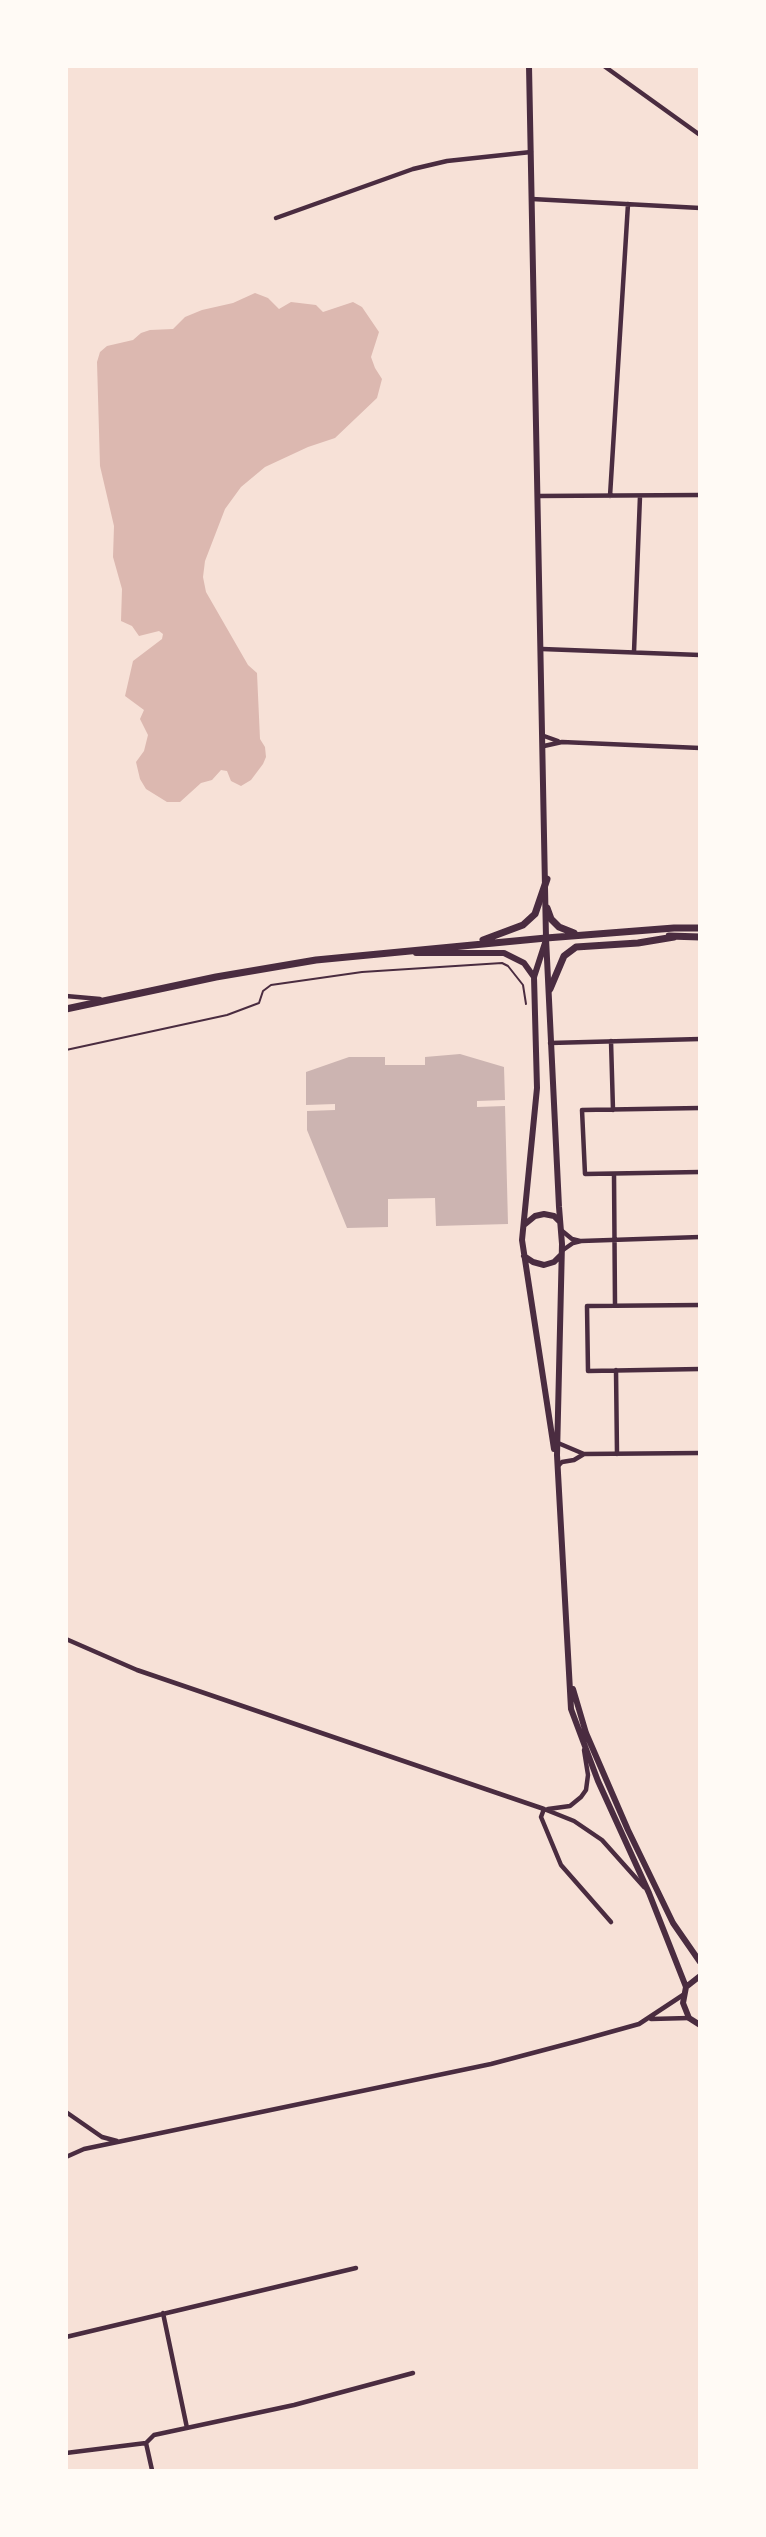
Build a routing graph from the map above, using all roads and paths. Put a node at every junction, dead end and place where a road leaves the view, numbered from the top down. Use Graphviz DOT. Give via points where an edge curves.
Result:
graph roads {
  1 [pos="529,66"];
  2 [pos="604,66"];
  3 [pos="699,135"];
  4 [pos="531,152"];
  5 [pos="532,199"];
  6 [pos="628,204"];
  7 [pos="699,208"];
  8 [pos="276,218"];
  9 [pos="699,495"];
  10 [pos="538,496"];
  11 [pos="610,496"];
  12 [pos="640,496"];
  13 [pos="542,649"];
  14 [pos="634,652"];
  15 [pos="699,655"];
  16 [pos="544,736"];
  17 [pos="562,742"];
  18 [pos="544,746"];
  19 [pos="699,748"];
  20 [pos="547,880"];
  21 [pos="547,908"];
  22 [pos="699,928"];
  23 [pos="627,933"];
  24 [pos="586,935"];
  25 [pos="674,937"];
  26 [pos="699,937"];
  27 [pos="547,938"];
  28 [pos="473,944"];
  29 [pos="364,954"];
  30 [pos="534,977"];
  31 [pos="550,989"];
  32 [pos="66,996"];
  33 [pos="108,1000"];
  34 [pos="66,1009"];
  35 [pos="527,1014"];
  36 [pos="699,1039"];
  37 [pos="611,1041"];
  38 [pos="550,1043"];
  39 [pos="66,1050"];
  40 [pos="699,1108"];
  41 [pos="613,1110"];
  42 [pos="699,1172"];
  43 [pos="614,1174"];
  44 [pos="524,1225"];
  45 [pos="560,1226"];
  46 [pos="699,1237"];
  47 [pos="615,1238"];
  48 [pos="581,1241"];
  49 [pos="562,1252"];
  50 [pos="524,1256"];
  51 [pos="699,1305"];
  52 [pos="615,1306"];
  53 [pos="699,1369"];
  54 [pos="616,1370"];
  55 [pos="556,1450"];
  56 [pos="699,1453"];
  57 [pos="584,1454"];
  58 [pos="617,1454"];
  59 [pos="567,1460"];
  60 [pos="558,1466"];
  61 [pos="559,1477"];
  62 [pos="66,1639"];
  63 [pos="569,1676"];
  64 [pos="582,1740"];
  65 [pos="544,1809"];
  66 [pos="649,1893"];
  67 [pos="611,1922"];
  68 [pos="699,1962"];
  69 [pos="699,1976"];
  70 [pos="687,1987"];
  71 [pos="683,1995"];
  72 [pos="689,2018"];
  73 [pos="650,2019"];
  74 [pos="699,2025"];
  75 [pos="66,2112"];
  76 [pos="118,2142"];
  77 [pos="66,2157"];
  78 [pos="356,2268"];
  79 [pos="163,2313"];
  80 [pos="66,2337"];
  81 [pos="413,2373"];
  82 [pos="187,2428"];
  83 [pos="146,2444"];
  84 [pos="66,2453"];
  85 [pos="152,2470"];
  1 -- 4 [label="street"];
  2 -- 3 [label="street"];
  4 -- 5 [label="street"];
  4 -- 8 [label="street" via="413,169"];
  5 -- 6 [label="street"];
  5 -- 10 [label="street"];
  6 -- 7 [label="street"];
  6 -- 11 [label="street"];
  9 -- 12 [label="street"];
  10 -- 11 [label="street"];
  10 -- 13 [label="street"];
  11 -- 12 [label="street"];
  12 -- 14 [label="street"];
  13 -- 14 [label="street"];
  13 -- 16 [label="street"];
  14 -- 15 [label="street"];
  16 -- 17 [label="street"];
  16 -- 18 [label="street"];
  17 -- 18 [label="street"];
  17 -- 19 [label="street"];
  18 -- 20 [label="street"];
  20 -- 21 [label="street"];
  20 -- 28 [label="main road" via="535,914 523,925"];
  21 -- 24 [label="main road" via="559,927"];
  21 -- 27 [label="street"];
  22 -- 23 [label="main road"];
  23 -- 24 [label="main road"];
  23 -- 25 [label="main road"];
  24 -- 27 [label="main road"];
  25 -- 26 [label="main road"];
  25 -- 31 [label="main road" via="572,948 561,961"];
  27 -- 28 [label="main road"];
  27 -- 30 [label="street"];
  27 -- 31 [label="street"];
  28 -- 29 [label="main road"];
  29 -- 30 [label="street" via="503,953 524,963"];
  29 -- 33 [label="main road" via="216,977"];
  30 -- 44 [label="street" via="537,1088"];
  31 -- 38 [label="street"];
  32 -- 33 [label="street"];
  33 -- 34 [label="main road"];
  35 -- 39 [label="path" via="523,985 505,964 408,967 271,985 259,1003 234,1012"];
  36 -- 37 [label="street"];
  37 -- 38 [label="street"];
  37 -- 41 [label="street"];
  38 -- 45 [label="street"];
  40 -- 41 [label="street"];
  41 -- 43 [label="street" via="582,1110 585,1174"];
  42 -- 43 [label="street"];
  43 -- 47 [label="street"];
  44 -- 45 [label="street" via="544,1214 554,1216"];
  44 -- 50 [label="street"];
  45 -- 48 [label="street" via="572,1239"];
  45 -- 49 [label="street"];
  46 -- 47 [label="street"];
  47 -- 48 [label="street"];
  47 -- 52 [label="street"];
  48 -- 49 [label="street"];
  49 -- 50 [label="street" via="544,1265"];
  49 -- 55 [label="street"];
  50 -- 55 [label="street"];
  51 -- 52 [label="street"];
  52 -- 54 [label="street" via="587,1306 588,1371"];
  53 -- 54 [label="street"];
  54 -- 58 [label="street"];
  55 -- 57 [label="street"];
  55 -- 59 [label="street"];
  55 -- 60 [label="street"];
  55 -- 61 [label="street"];
  56 -- 58 [label="street"];
  57 -- 58 [label="street"];
  57 -- 59 [label="street"];
  59 -- 60 [label="street"];
  60 -- 61 [label="street"];
  61 -- 63 [label="street"];
  62 -- 65 [label="street" via="173,1683"];
  63 -- 64 [label="street" via="571,1709"];
  63 -- 68 [label="street" via="586,1733 628,1830 673,1923"];
  64 -- 65 [label="street" via="586,1790 570,1806"];
  64 -- 66 [label="street"];
  65 -- 66 [label="street" via="574,1821 602,1840"];
  65 -- 67 [label="street" via="541,1817 561,1866"];
  66 -- 70 [label="street"];
  69 -- 70 [label="street"];
  70 -- 71 [label="street"];
  71 -- 72 [label="street"];
  71 -- 73 [label="street"];
  72 -- 73 [label="street"];
  72 -- 74 [label="street"];
  73 -- 76 [label="street" via="491,2064"];
  75 -- 76 [label="street" via="102,2137"];
  76 -- 77 [label="street" via="84,2148"];
  78 -- 79 [label="street"];
  79 -- 80 [label="street"];
  79 -- 82 [label="street"];
  81 -- 82 [label="street"];
  82 -- 83 [label="street" via="154,2435"];
  83 -- 84 [label="street"];
  83 -- 85 [label="street"];
}
